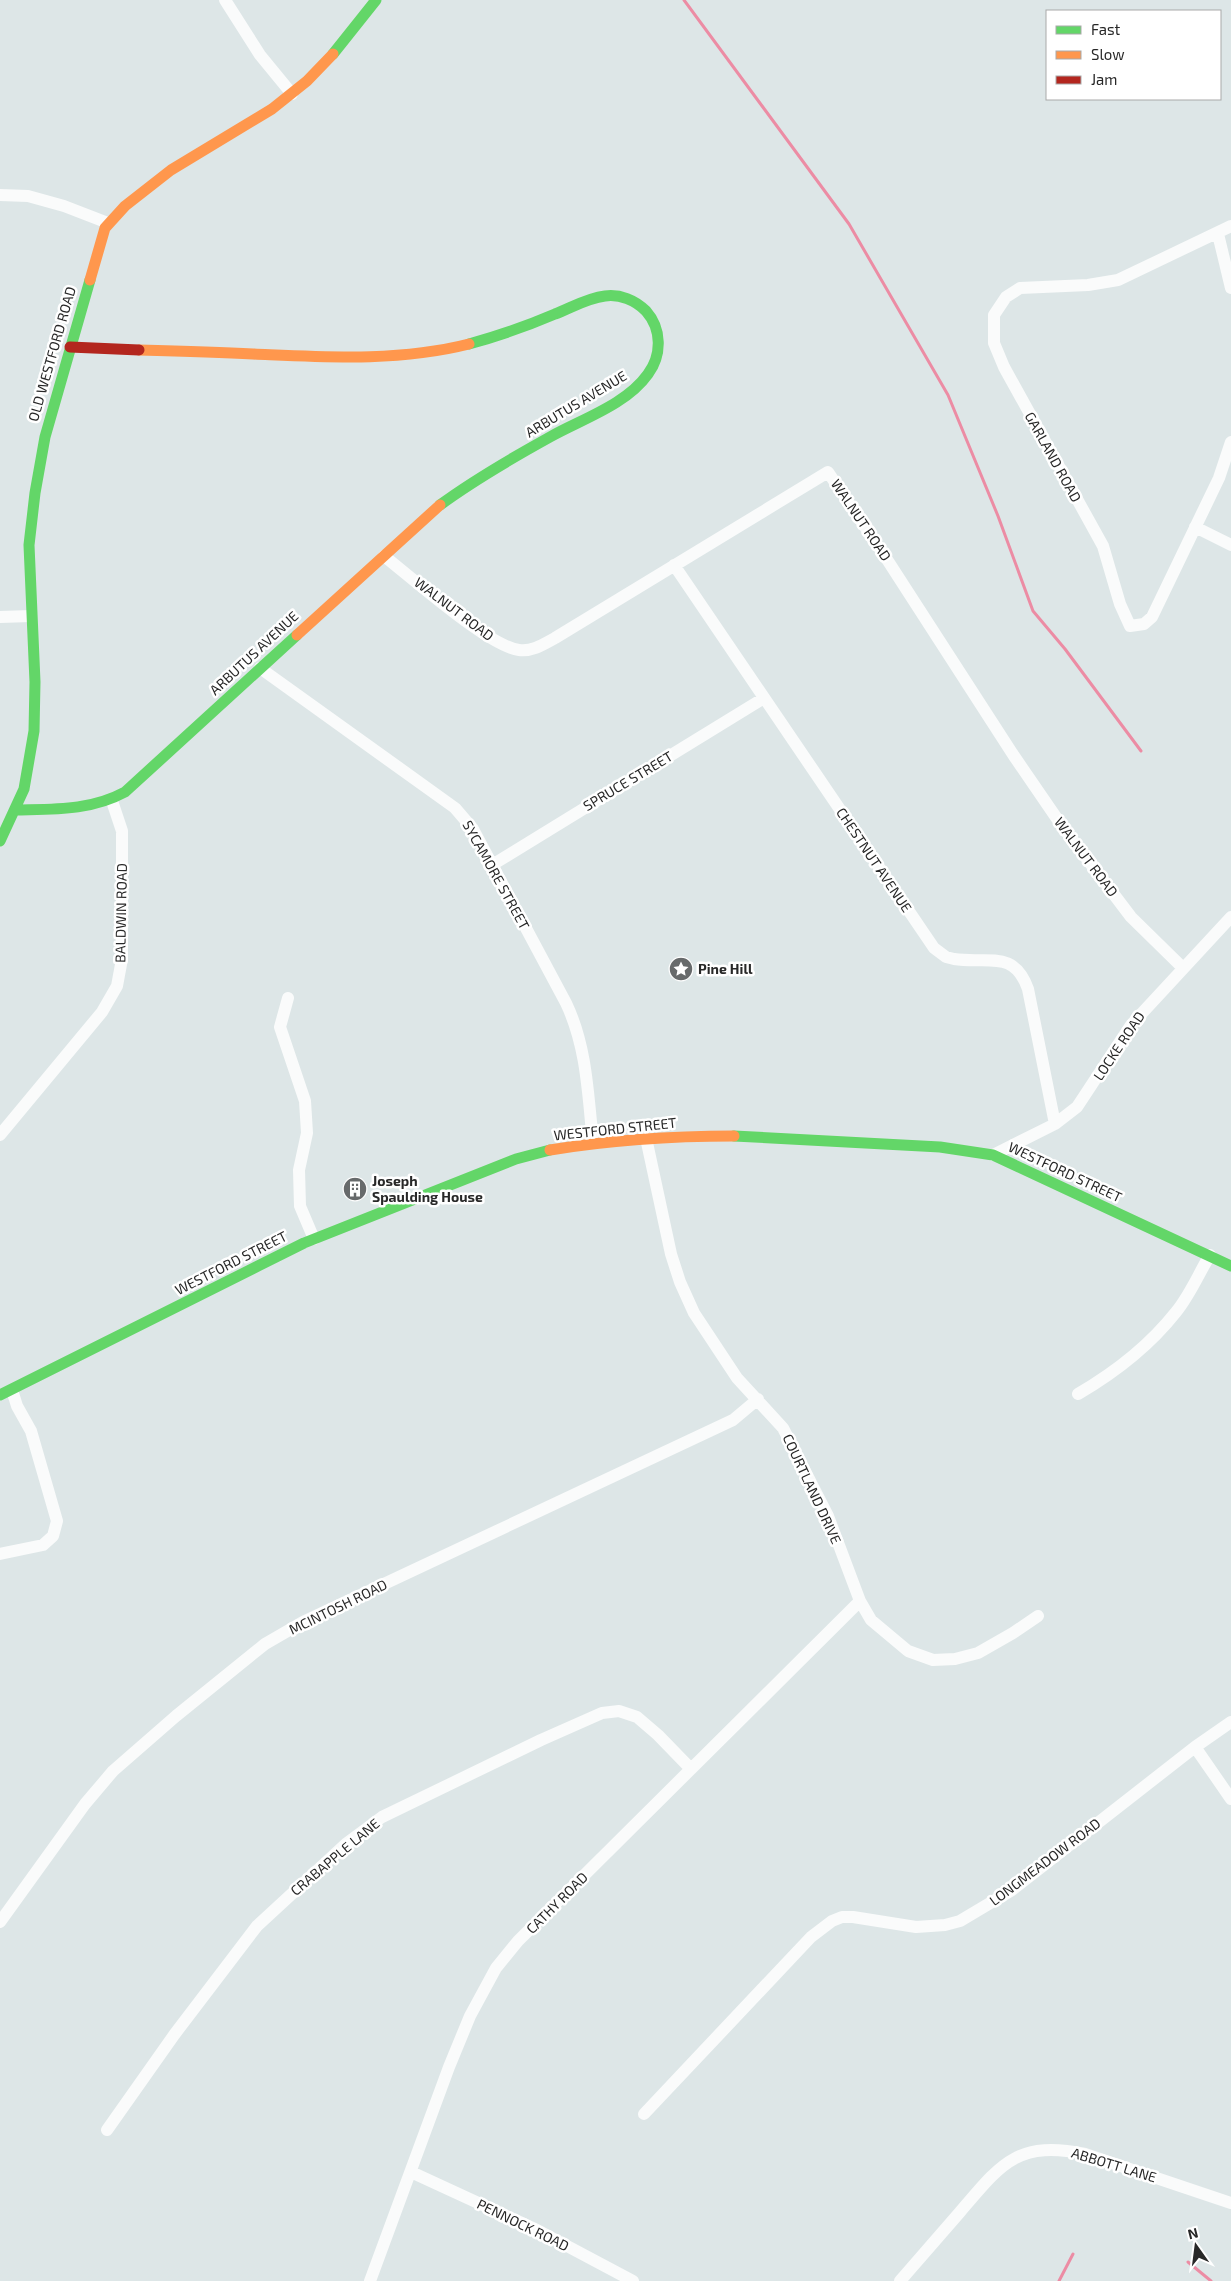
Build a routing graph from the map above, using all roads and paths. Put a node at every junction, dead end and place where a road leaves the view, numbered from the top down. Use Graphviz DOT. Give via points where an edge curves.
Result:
graph roads {
  1 [pos="225,0"];
  2 [pos="376,0"];
  3 [pos="292,94"];
  4 [pos="0,195"];
  5 [pos="108,223"];
  6 [pos="1231,226"];
  7 [pos="1218,234"];
  8 [pos="1231,288"];
  9 [pos="70,347"];
  10 [pos="1231,442"];
  11 [pos="1195,527"];
  12 [pos="1231,545"];
  13 [pos="384,556"];
  14 [pos="674,565"];
  15 [pos="31,616"];
  16 [pos="0,617"];
  17 [pos="260,668"];
  18 [pos="764,698"];
  19 [pos="112,801"];
  20 [pos="15,810"];
  21 [pos="0,841"];
  22 [pos="492,865"];
  23 [pos="1231,917"];
  24 [pos="1182,968"];
  25 [pos="288,998"];
  26 [pos="1055,1124"];
  27 [pos="0,1135"];
  28 [pos="646,1138"];
  29 [pos="593,1143"];
  30 [pos="993,1155"];
  31 [pos="314,1239"];
  32 [pos="1210,1255"];
  33 [pos="1231,1266"];
  34 [pos="12,1390"];
  35 [pos="1078,1394"];
  36 [pos="0,1395"];
  37 [pos="758,1399"];
  38 [pos="0,1554"];
  39 [pos="860,1601"];
  40 [pos="1038,1616"];
  41 [pos="1231,1722"];
  42 [pos="1195,1747"];
  43 [pos="691,1769"];
  44 [pos="1231,1798"];
  45 [pos="0,1922"];
  46 [pos="644,2114"];
  47 [pos="108,2130"];
  48 [pos="411,2172"];
  49 [pos="1231,2203"];
  50 [pos="370,2281"];
  51 [pos="633,2281"];
  52 [pos="900,2281"];
  1 -- 3 [label="street" via="260,55"];
  2 -- 3 [label="main road, OLD WESTFORD ROAD" via="318,70"];
  3 -- 5 [label="main road, OLD WESTFORD ROAD" via="145,187"];
  4 -- 5 [label="street" via="28,196"];
  5 -- 9 [label="main road, OLD WESTFORD ROAD"];
  6 -- 7 [label="street, GARLAND ROAD"];
  7 -- 8 [label="street"];
  7 -- 11 [label="street, GARLAND ROAD" via="1118,280 1088,285 1020,288 1006,297 994,314 994,343 1004,367 1103,546 1130,626 1144,624 1152,617"];
  9 -- 13 [label="main road, ARBUTUS AVENUE" via="305,356 401,355 487,339 603,296 627,298 647,312 658,332 659,348 655,363 641,382 612,403 456,494 425,517"];
  9 -- 15 [label="main road, OLD WESTFORD ROAD" via="45,437 35,493 29,545"];
  10 -- 11 [label="street, GARLAND ROAD" via="1219,478"];
  11 -- 12 [label="street"];
  13 -- 14 [label="street, WALNUT ROAD" via="480,630 510,648 521,650 531,650 555,638"];
  13 -- 17 [label="main road, ARBUTUS AVENUE"];
  14 -- 18 [label="street, CHESTNUT AVENUE"];
  14 -- 24 [label="street, WALNUT ROAD" via="828,472 1062,826 1131,917"];
  15 -- 16 [label="street"];
  15 -- 20 [label="main road, OLD WESTFORD ROAD" via="34,731 24,789"];
  17 -- 19 [label="main road, ARBUTUS AVENUE" via="126,792"];
  17 -- 22 [label="street, SYCAMORE STREET" via="454,808 473,829"];
  18 -- 22 [label="street, SPRUCE STREET"];
  18 -- 26 [label="street, CHESTNUT AVENUE" via="934,948 954,959 1010,963 1021,972 1028,989"];
  19 -- 20 [label="main road, ARBUTUS AVENUE" via="85,807"];
  19 -- 27 [label="street, BALDWIN ROAD" via="122,831 122,959 117,986 102,1012"];
  20 -- 21 [label="main road, OLD WESTFORD ROAD"];
  22 -- 29 [label="street, SYCAMORE STREET" via="577,1029 584,1058"];
  23 -- 24 [label="street, LOCKE ROAD"];
  24 -- 26 [label="street, LOCKE ROAD" via="1131,1025 1083,1100"];
  25 -- 31 [label="street" via="280,1027 305,1101 307,1133 299,1170 300,1206"];
  26 -- 30 [label="street, LOCKE ROAD"];
  28 -- 29 [label="main road, WESTFORD STREET"];
  28 -- 30 [label="main road, WESTFORD STREET" via="740,1136 940,1147"];
  28 -- 37 [label="street, COURTLAND DRIVE" via="670,1254 680,1282 709,1338 737,1378"];
  29 -- 31 [label="main road, WESTFORD STREET" via="516,1159"];
  30 -- 32 [label="main road, WESTFORD STREET"];
  31 -- 34 [label="main road, WESTFORD STREET"];
  32 -- 33 [label="main road, WESTFORD STREET"];
  32 -- 35 [label="street" via="1177,1311 1150,1340 1101,1381"];
  34 -- 36 [label="main road, WESTFORD STREET"];
  34 -- 38 [label="street" via="31,1431 57,1521 53,1536 43,1545"];
  37 -- 39 [label="street, COURTLAND DRIVE" via="783,1428 804,1466 828,1516"];
  37 -- 45 [label="street, MCINTOSH ROAD" via="733,1420 303,1622 265,1644 113,1772 85,1804"];
  39 -- 40 [label="street, COURTLAND DRIVE" via="871,1620 888,1635 908,1651 933,1660 978,1654"];
  39 -- 43 [label="street, CATHY ROAD"];
  41 -- 42 [label="street, LONGMEADOW ROAD"];
  42 -- 44 [label="street"];
  42 -- 46 [label="street, LONGMEADOW ROAD" via="1012,1890 960,1921 916,1927 853,1917 832,1921 811,1937"];
  43 -- 47 [label="street, CRABAPPLE LANE" via="637,1717 619,1710 602,1713 382,1817 347,1843 257,1926 174,2035"];
  43 -- 48 [label="street, CATHY ROAD" via="518,1941 496,1968 470,2016"];
  48 -- 50 [label="street, CATHY ROAD"];
  48 -- 51 [label="street, PENNOCK ROAD" via="537,2230"];
  49 -- 52 [label="street, ABBOTT LANE" via="1085,2154 1063,2149 1026,2153 988,2178"];
}
